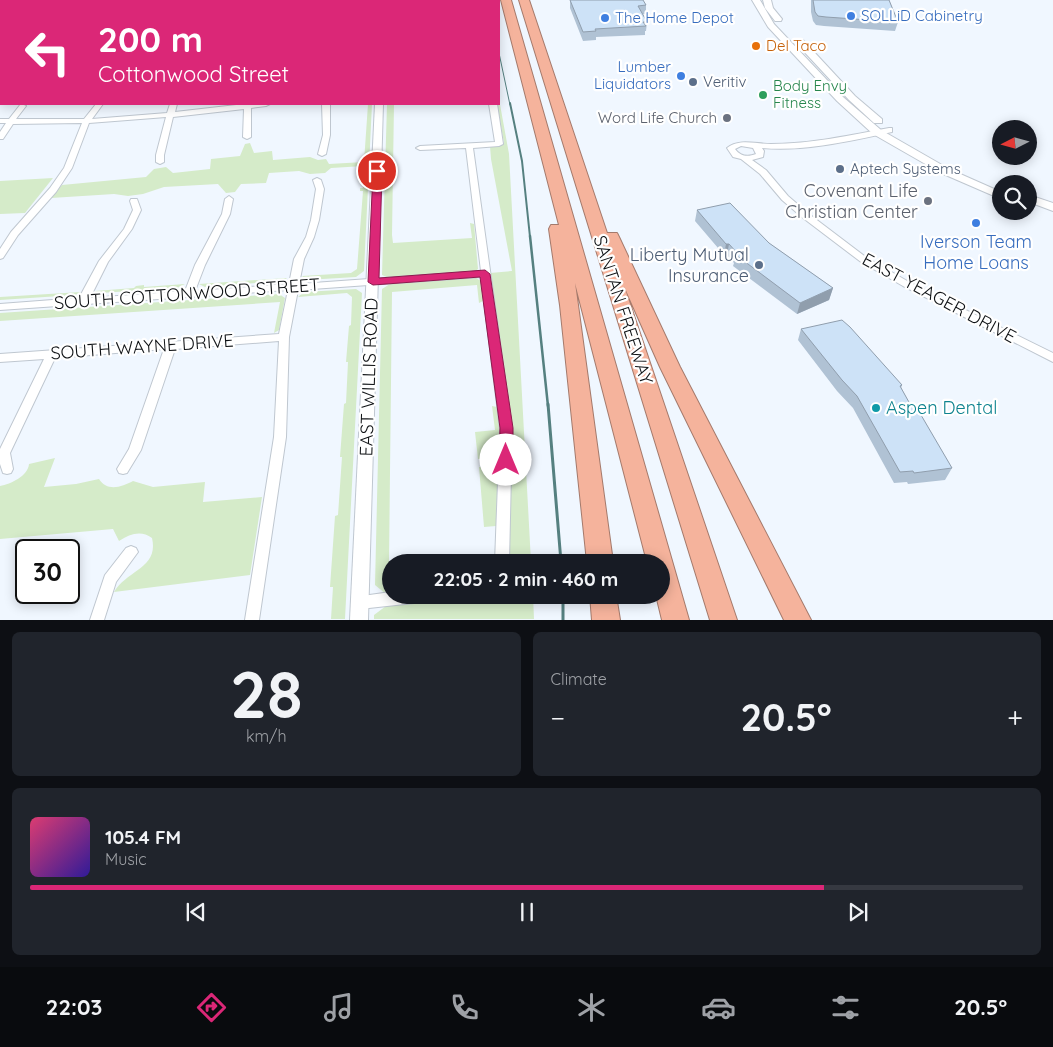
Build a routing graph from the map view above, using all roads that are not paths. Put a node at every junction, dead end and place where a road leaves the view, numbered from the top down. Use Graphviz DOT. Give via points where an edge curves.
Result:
graph roads {
  1 [pos="506,0"];
  2 [pos="756,0"];
  3 [pos="767,0"];
  4 [pos="527,4"];
  5 [pos="98,105"];
  6 [pos="173,105"];
  7 [pos="248,105"];
  8 [pos="326,105"];
  9 [pos="379,105"];
  10 [pos="493,105"];
  11 [pos="22,106"];
  12 [pos="169,115"];
  13 [pos="88,120"];
  14 [pos="0,122"];
  15 [pos="12,122"];
  16 [pos="889,130"];
  17 [pos="877,132"];
  18 [pos="0,137"];
  19 [pos="247,137"];
  20 [pos="545,140"];
  21 [pos="469,145"];
  22 [pos="750,145"];
  23 [pos="420,148"];
  24 [pos="777,148"];
  25 [pos="322,154"];
  26 [pos="759,155"];
  27 [pos="744,158"];
  28 [pos="160,162"];
  29 [pos="763,172"];
  30 [pos="317,180"];
  31 [pos="582,180"];
  32 [pos="992,183"];
  33 [pos="992,192"];
  34 [pos="230,200"];
  35 [pos="134,201"];
  36 [pos="1037,201"];
  37 [pos="1053,207"];
  38 [pos="1037,210"];
  39 [pos="1053,215"];
  40 [pos="0,256"];
  41 [pos="485,274"];
  42 [pos="373,282"];
  43 [pos="292,287"];
  44 [pos="189,294"];
  45 [pos="83,301"];
  46 [pos="0,307"];
  47 [pos="284,337"];
  48 [pos="170,345"];
  49 [pos="51,354"];
  50 [pos="0,358"];
  51 [pos="1053,358"];
  52 [pos="7,469"];
  53 [pos="123,469"];
  54 [pos="132,552"];
  55 [pos="502,554"];
  56 [pos="599,554"];
  57 [pos="658,554"];
  58 [pos="670,598"];
  59 [pos="382,600"];
  60 [pos="360,602"];
  61 [pos="604,604"];
  62 [pos="97,620"];
  63 [pos="252,620"];
  64 [pos="359,620"];
  65 [pos="606,620"];
  66 [pos="676,620"];
  67 [pos="724,620"];
  68 [pos="798,620"];
  1 -- 20 [label="highway, SANTAN FREEWAY"];
  2 -- 17 [label="main road" via="784,39 840,99"];
  3 -- 16 [label="main road" via="769,8 852,98"];
  4 -- 31 [label="highway, SANTAN FREEWAY"];
  5 -- 13 [label="street"];
  6 -- 12 [label="street"];
  7 -- 12 [label="street"];
  7 -- 19 [label="street"];
  8 -- 25 [label="street" via="328,128"];
  9 -- 42 [label="street, EAST WILLIS ROAD"];
  10 -- 21 [label="street" via="499,144"];
  11 -- 15 [label="street"];
  12 -- 13 [label="street"];
  12 -- 28 [label="street"];
  13 -- 15 [label="street"];
  13 -- 40 [label="street" via="68,168"];
  14 -- 15 [label="street"];
  15 -- 18 [label="street"];
  16 -- 17 [label="street"];
  16 -- 32 [label="main road" via="950,165"];
  17 -- 24 [label="street"];
  17 -- 33 [label="main road" via="945,171"];
  20 -- 56 [label="highway" via="542,156 569,305"];
  20 -- 57 [label="highway, SANTAN FREEWAY"];
  21 -- 23 [label="street"];
  21 -- 41 [label="street"];
  22 -- 24 [label="street"];
  22 -- 26 [label="street" via="758,148"];
  22 -- 27 [label="street" via="740,144 732,148 733,153"];
  24 -- 26 [label="street"];
  26 -- 27 [label="street"];
  26 -- 29 [label="street, EAST YEAGER DRIVE"];
  27 -- 29 [label="street, EAST YEAGER DRIVE"];
  29 -- 51 [label="street, EAST YEAGER DRIVE" via="785,198 864,260"];
  30 -- 43 [label="street" via="320,189 315,220"];
  31 -- 67 [label="highway, SANTAN FREEWAY"];
  31 -- 68 [label="highway" via="595,199 670,367"];
  34 -- 44 [label="street"];
  35 -- 45 [label="street" via="137,210 128,229 104,261"];
  36 -- 37 [label="main road"];
  38 -- 39 [label="main road"];
  41 -- 42 [label="street, SOUTH COTTONWOOD STREET"];
  41 -- 55 [label="street" via="506,428"];
  42 -- 43 [label="street, SOUTH COTTONWOOD STREET"];
  42 -- 60 [label="street, EAST WILLIS ROAD"];
  43 -- 44 [label="street, SOUTH COTTONWOOD STREET"];
  43 -- 47 [label="street"];
  44 -- 45 [label="street, SOUTH COTTONWOOD STREET"];
  45 -- 46 [label="street, SOUTH COTTONWOOD STREET"];
  47 -- 48 [label="street, SOUTH WAYNE DRIVE"];
  47 -- 63 [label="street" via="280,437"];
  48 -- 49 [label="street, SOUTH WAYNE DRIVE"];
  48 -- 53 [label="street" via="135,450"];
  49 -- 50 [label="street, SOUTH WAYNE DRIVE"];
  49 -- 52 [label="street" via="4,453"];
  54 -- 62 [label="street" via="110,579"];
  58 -- 66 [label="highway"];
  59 -- 60 [label="street"];
  60 -- 64 [label="street, EAST WILLIS ROAD"];
  61 -- 65 [label="highway"];
}
